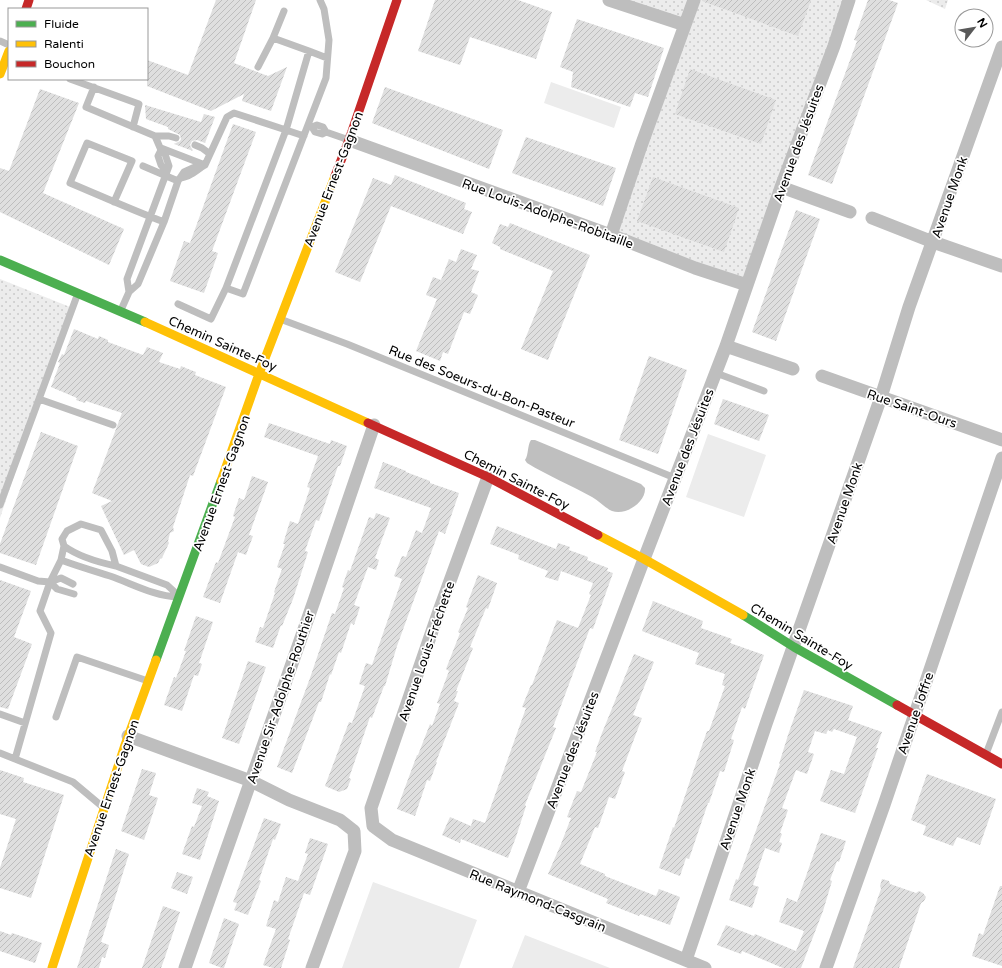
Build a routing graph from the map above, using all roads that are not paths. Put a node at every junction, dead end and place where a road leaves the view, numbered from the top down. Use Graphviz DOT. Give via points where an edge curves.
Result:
graph roads {
  1 [pos="320,0"];
  2 [pos="397,0"];
  3 [pos="610,0"];
  4 [pos="694,0"];
  5 [pos="849,0"];
  6 [pos="284,11"];
  7 [pos="685,25"];
  8 [pos="273,38"];
  9 [pos="1002,47"];
  10 [pos="309,51"];
  11 [pos="8,54"];
  12 [pos="327,58"];
  13 [pos="258,67"];
  14 [pos="0,74"];
  15 [pos="80,81"];
  16 [pos="94,87"];
  17 [pos="310,126"];
  18 [pos="133,127"];
  19 [pos="286,130"];
  20 [pos="155,136"];
  21 [pos="304,136"];
  22 [pos="176,138"];
  23 [pos="349,140"];
  24 [pos="195,145"];
  25 [pos="160,149"];
  26 [pos="210,154"];
  27 [pos="143,166"];
  28 [pos="202,166"];
  29 [pos="165,173"];
  30 [pos="180,179"];
  31 [pos="781,187"];
  32 [pos="114,202"];
  33 [pos="850,212"];
  34 [pos="151,217"];
  35 [pos="872,218"];
  36 [pos="164,222"];
  37 [pos="611,235"];
  38 [pos="933,242"];
  39 [pos="0,260"];
  40 [pos="1002,266"];
  41 [pos="747,285"];
  42 [pos="226,288"];
  43 [pos="129,292"];
  44 [pos="78,293"];
  45 [pos="178,304"];
  46 [pos="121,311"];
  47 [pos="280,319"];
  48 [pos="726,346"];
  49 [pos="793,369"];
  50 [pos="716,373"];
  51 [pos="260,374"];
  52 [pos="822,376"];
  53 [pos="764,391"];
  54 [pos="880,398"];
  55 [pos="39,399"];
  56 [pos="374,425"];
  57 [pos="113,426"];
  58 [pos="1002,440"];
  59 [pos="1002,458"];
  60 [pos="488,477"];
  61 [pos="675,478"];
  62 [pos="0,505"];
  63 [pos="64,546"];
  64 [pos="74,553"];
  65 [pos="644,559"];
  66 [pos="61,560"];
  67 [pos="116,566"];
  68 [pos="0,567"];
  69 [pos="50,582"];
  70 [pos="73,584"];
  71 [pos="74,594"];
  72 [pos="180,597"];
  73 [pos="794,647"];
  74 [pos="148,681"];
  75 [pos="1002,712"];
  76 [pos="0,714"];
  77 [pos="914,716"];
  78 [pos="56,717"];
  79 [pos="25,723"];
  80 [pos="128,736"];
  81 [pos="0,753"];
  82 [pos="986,755"];
  83 [pos="15,759"];
  84 [pos="1002,764"];
  85 [pos="251,781"];
  86 [pos="104,808"];
  87 [pos="373,826"];
  88 [pos="518,892"];
  89 [pos="686,960"];
  90 [pos="52,968"];
  91 [pos="185,968"];
  92 [pos="312,968"];
  93 [pos="706,968"];
  94 [pos="826,968"];
  1 -- 12 [label="lane" via="329,40"];
  2 -- 23 [label="main road, Avenue Ernest-Gagnon"];
  3 -- 7 [label="street"];
  4 -- 7 [label="street"];
  5 -- 31 [label="street, Avenue des Jésuites"];
  6 -- 8 [label="lane"];
  7 -- 37 [label="street"];
  8 -- 10 [label="lane"];
  8 -- 13 [label="lane"];
  9 -- 38 [label="street, Avenue Monk"];
  10 -- 12 [label="lane"];
  10 -- 19 [label="lane"];
  11 -- 14 [label="main road"];
  12 -- 17 [label="lane" via="326,78"];
  15 -- 16 [label="lane"];
  16 -- 18 [label="lane" via="139,104"];
  16 -- 18 [label="lane" via="86,107"];
  17 -- 21 [label="lane"];
  17 -- 23 [label="lane" via="323,127 326,132"];
  18 -- 20 [label="lane"];
  19 -- 21 [label="lane"];
  19 -- 26 [label="lane" via="234,113 227,117"];
  19 -- 42 [label="lane"];
  20 -- 22 [label="lane"];
  20 -- 25 [label="lane"];
  21 -- 42 [label="lane" via="243,294"];
  23 -- 37 [label="street, Rue Louis-Adolphe-Robitaille"];
  23 -- 47 [label="main road, Avenue Ernest-Gagnon"];
  24 -- 26 [label="lane"];
  25 -- 28 [label="lane"];
  25 -- 29 [label="lane" via="158,156"];
  26 -- 28 [label="lane"];
  27 -- 29 [label="lane"];
  28 -- 30 [label="lane" via="184,172"];
  29 -- 30 [label="lane"];
  29 -- 34 [label="lane"];
  30 -- 36 [label="lane"];
  31 -- 33 [label="street"];
  31 -- 41 [label="street, Avenue des Jésuites"];
  32 -- 32 [label="lane" via="70,183 87,143 132,161"];
  32 -- 34 [label="lane"];
  34 -- 36 [label="lane"];
  34 -- 43 [label="lane" via="127,279"];
  35 -- 38 [label="street"];
  36 -- 43 [label="lane" via="138,284"];
  37 -- 41 [label="street, Rue Louis-Adolphe-Robitaille"];
  38 -- 40 [label="street"];
  38 -- 54 [label="street, Avenue Monk"];
  39 -- 44 [label="main road, Chemin Sainte-Foy"];
  41 -- 48 [label="street, Avenue des Jésuites"];
  42 -- 45 [label="lane" via="211,319"];
  43 -- 46 [label="lane"];
  44 -- 46 [label="main road, Chemin Sainte-Foy"];
  44 -- 55 [label="lane"];
  46 -- 51 [label="main road, Chemin Sainte-Foy"];
  47 -- 51 [label="main road, Avenue Ernest-Gagnon"];
  47 -- 61 [label="lane, Rue des Soeurs-du-Bon-Pasteur"];
  48 -- 49 [label="street"];
  48 -- 50 [label="street, Avenue des Jésuites"];
  50 -- 53 [label="lane"];
  50 -- 61 [label="street, Avenue des Jésuites"];
  51 -- 56 [label="main road, Chemin Sainte-Foy"];
  51 -- 72 [label="main road, Avenue Ernest-Gagnon"];
  52 -- 54 [label="street, Rue Saint-Ours"];
  54 -- 58 [label="street, Rue Saint-Ours"];
  54 -- 73 [label="street, Avenue Monk"];
  55 -- 57 [label="lane"];
  55 -- 62 [label="lane"];
  56 -- 60 [label="main road, Chemin Sainte-Foy"];
  56 -- 85 [label="street, Avenue Sir-Adolphe-Routhier"];
  59 -- 77 [label="street, Avenue Joffre"];
  60 -- 65 [label="main road, Chemin Sainte-Foy"];
  60 -- 87 [label="street, Avenue Louis-Fréchette" via="371,808"];
  61 -- 65 [label="street, Avenue des Jésuites"];
  63 -- 64 [label="lane"];
  63 -- 66 [label="lane"];
  63 -- 67 [label="lane" via="62,539 67,531 81,524 100,530 112,551"];
  64 -- 66 [label="lane"];
  64 -- 67 [label="lane"];
  65 -- 73 [label="main road, Chemin Sainte-Foy"];
  65 -- 88 [label="street, Avenue des Jésuites"];
  66 -- 69 [label="lane"];
  66 -- 72 [label="lane" via="164,596"];
  67 -- 72 [label="lane" via="168,585"];
  68 -- 69 [label="lane" via="38,581"];
  69 -- 70 [label="lane" via="61,578"];
  69 -- 71 [label="lane" via="57,589"];
  69 -- 79 [label="lane" via="40,611 51,633"];
  72 -- 74 [label="main road, Avenue Ernest-Gagnon"];
  73 -- 77 [label="main road, Chemin Sainte-Foy"];
  73 -- 89 [label="street, Avenue Monk"];
  74 -- 78 [label="lane" via="77,657"];
  74 -- 80 [label="main road, Avenue Ernest-Gagnon"];
  75 -- 82 [label="lane"];
  76 -- 79 [label="lane"];
  77 -- 82 [label="main road, Chemin Sainte-Foy"];
  77 -- 94 [label="street, Avenue Joffre"];
  79 -- 83 [label="lane"];
  80 -- 85 [label="street"];
  80 -- 86 [label="main road, Avenue Ernest-Gagnon"];
  81 -- 83 [label="lane"];
  82 -- 84 [label="main road, Chemin Sainte-Foy"];
  83 -- 86 [label="lane" via="73,782"];
  85 -- 91 [label="street, Avenue Sir-Adolphe-Routhier"];
  85 -- 92 [label="street" via="289,800 340,820 354,831 355,851"];
  86 -- 90 [label="main road, Avenue Ernest-Gagnon"];
  87 -- 88 [label="street, Rue Raymond-Casgrain" via="392,840"];
  88 -- 89 [label="street, Rue Raymond-Casgrain"];
  89 -- 93 [label="street, Rue Raymond-Casgrain"];
}
